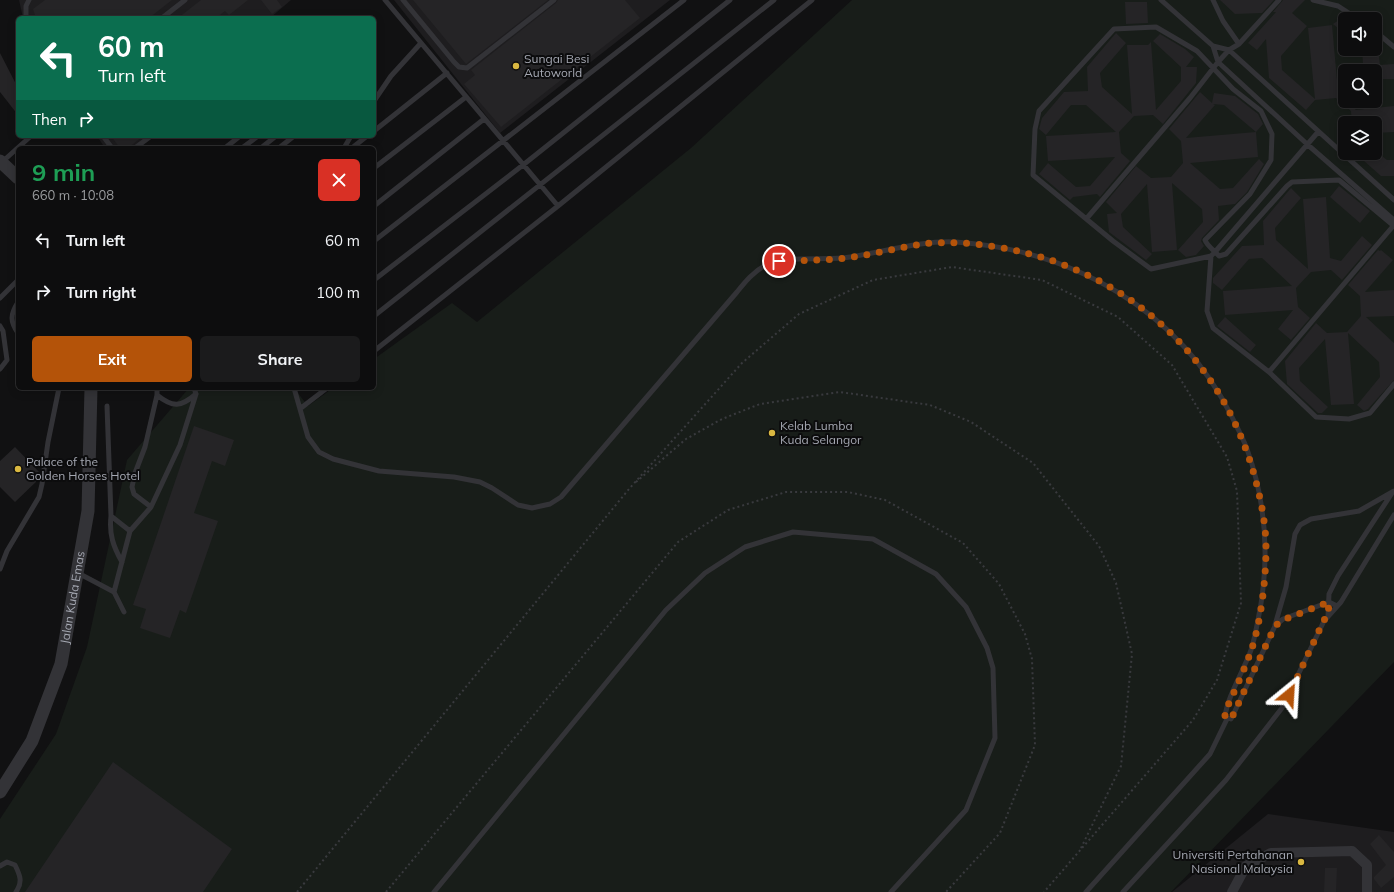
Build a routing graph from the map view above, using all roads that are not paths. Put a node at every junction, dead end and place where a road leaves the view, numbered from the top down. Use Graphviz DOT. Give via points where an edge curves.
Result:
graph roads {
  1 [pos="29,0"];
  2 [pos="185,0"];
  3 [pos="385,0"];
  4 [pos="403,0"];
  5 [pos="554,0"];
  6 [pos="684,0"];
  7 [pos="730,0"];
  8 [pos="774,0"];
  9 [pos="812,0"];
  10 [pos="1161,0"];
  11 [pos="1213,0"];
  12 [pos="1279,0"];
  13 [pos="1313,0"];
  14 [pos="1347,12"];
  15 [pos="26,16"];
  16 [pos="165,16"];
  17 [pos="1382,37"];
  18 [pos="421,43"];
  19 [pos="1239,44"];
  20 [pos="1213,46"];
  21 [pos="1394,47"];
  22 [pos="1229,50"];
  23 [pos="1218,62"];
  24 [pos="1213,69"];
  25 [pos="447,74"];
  26 [pos="466,96"];
  27 [pos="376,98"];
  28 [pos="484,119"];
  29 [pos="376,129"];
  30 [pos="1318,132"];
  31 [pos="29,138"];
  32 [pos="148,138"];
  33 [pos="238,138"];
  34 [pos="255,138"];
  35 [pos="274,138"];
  36 [pos="292,138"];
  37 [pos="364,138"];
  38 [pos="503,140"];
  39 [pos="1308,145"];
  40 [pos="19,146"];
  41 [pos="138,146"];
  42 [pos="228,146"];
  43 [pos="245,146"];
  44 [pos="264,146"];
  45 [pos="282,146"];
  46 [pos="354,146"];
  47 [pos="16,149"];
  48 [pos="1,162"];
  49 [pos="523,165"];
  50 [pos="376,166"];
  51 [pos="16,176"];
  52 [pos="539,184"];
  53 [pos="1394,200"];
  54 [pos="376,204"];
  55 [pos="558,206"];
  56 [pos="1087,218"];
  57 [pos="1394,224"];
  58 [pos="376,239"];
  59 [pos="1215,252"];
  60 [pos="1211,256"];
  61 [pos="376,278"];
  62 [pos="16,282"];
  63 [pos="0,298"];
  64 [pos="16,306"];
  65 [pos="376,314"];
  66 [pos="0,326"];
  67 [pos="16,330"];
  68 [pos="376,349"];
  69 [pos="0,370"];
  70 [pos="1269,372"];
  71 [pos="1394,384"];
  72 [pos="59,390"];
  73 [pos="91,390"];
  74 [pos="157,390"];
  75 [pos="195,390"];
  76 [pos="295,390"];
  77 [pos="324,390"];
  78 [pos="196,394"];
  79 [pos="157,395"];
  80 [pos="107,406"];
  81 [pos="301,408"];
  82 [pos="1394,490"];
  83 [pos="151,507"];
  84 [pos="111,516"];
  85 [pos="1394,516"];
  86 [pos="130,531"];
  87 [pos="122,562"];
  88 [pos="0,569"];
  89 [pos="77,572"];
  90 [pos="114,592"];
  91 [pos="1329,602"];
  92 [pos="1337,606"];
  93 [pos="124,612"];
  94 [pos="1328,616"];
  95 [pos="1275,626"];
  96 [pos="1228,719"];
  97 [pos="0,792"];
  98 [pos="0,866"];
  99 [pos="16,892"];
  100 [pos="434,892"];
  101 [pos="891,892"];
  102 [pos="1086,892"];
  103 [pos="1123,892"];
  104 [pos="1232,892"];
  105 [pos="1367,892"];
  1 -- 15 [label="lane"];
  2 -- 16 [label="lane"];
  3 -- 18 [label="lane"];
  4 -- 5 [label="lane" via="454,62 459,67 467,68"];
  6 -- 38 [label="lane"];
  7 -- 49 [label="lane"];
  8 -- 52 [label="lane"];
  9 -- 55 [label="lane"];
  10 -- 20 [label="lane"];
  11 -- 19 [label="lane"];
  12 -- 19 [label="lane"];
  13 -- 14 [label="lane" via="1338,6"];
  17 -- 21 [label="lane"];
  18 -- 25 [label="lane"];
  18 -- 27 [label="lane" via="391,76"];
  19 -- 22 [label="lane"];
  20 -- 22 [label="lane"];
  20 -- 23 [label="lane"];
  22 -- 23 [label="lane"];
  22 -- 30 [label="lane"];
  23 -- 24 [label="lane"];
  23 -- 39 [label="lane"];
  24 -- 56 [label="lane"];
  24 -- 56 [label="lane" via="1197,51 1156,27 1114,29 1039,111 1035,129 1033,175"];
  24 -- 59 [label="lane" via="1261,111 1272,134 1271,160 1250,194 1205,240"];
  25 -- 26 [label="lane"];
  25 -- 29 [label="lane"];
  26 -- 28 [label="lane"];
  26 -- 50 [label="lane"];
  28 -- 38 [label="lane"];
  28 -- 54 [label="lane"];
  30 -- 39 [label="lane"];
  30 -- 53 [label="lane"];
  31 -- 40 [label="lane"];
  32 -- 41 [label="lane"];
  33 -- 42 [label="lane"];
  34 -- 43 [label="lane"];
  35 -- 44 [label="lane"];
  36 -- 45 [label="lane"];
  37 -- 46 [label="lane"];
  38 -- 49 [label="lane"];
  38 -- 58 [label="lane"];
  39 -- 57 [label="lane"];
  39 -- 59 [label="lane"];
  47 -- 48 [label="lane"];
  48 -- 51 [label="street"];
  49 -- 52 [label="lane"];
  49 -- 61 [label="lane"];
  52 -- 55 [label="lane"];
  52 -- 65 [label="lane"];
  55 -- 68 [label="lane"];
  56 -- 60 [label="lane" via="1151,269"];
  57 -- 59 [label="lane" via="1339,180 1292,182 1226,254 1219,256"];
  57 -- 70 [label="lane"];
  59 -- 60 [label="lane"];
  60 -- 70 [label="lane" via="1207,312 1213,328"];
  62 -- 63 [label="lane"];
  64 -- 67 [label="lane" via="11,317"];
  66 -- 69 [label="lane" via="3,330 6,360"];
  70 -- 71 [label="lane" via="1316,417 1349,419 1370,413"];
  72 -- 88 [label="lane" via="39,497 7,551"];
  73 -- 89 [label="street, Jalan Kuda Emas" via="88,511"];
  74 -- 79 [label="lane"];
  75 -- 78 [label="lane"];
  76 -- 81 [label="lane"];
  77 -- 81 [label="lane"];
  78 -- 79 [label="lane" via="179,405 166,402"];
  78 -- 83 [label="lane" via="180,445"];
  79 -- 83 [label="lane" via="145,447 132,487 134,494"];
  80 -- 84 [label="lane"];
  81 -- 96 [label="lane" via="308,437 319,452 333,459 379,471 454,477 480,482 518,505 543,507 561,498 737,292 758,270 768,264 779,261 842,259 924,244 955,242 1022,252 1068,266 1116,290 1159,320 1196,361 1221,396 1247,448 1260,497 1266,546 1263,594 1252,649 1225,712"];
  82 -- 91 [label="lane" via="1338,576 1329,594"];
  82 -- 95 [label="lane" via="1359,511 1311,519 1300,525 1295,534 1286,587"];
  83 -- 86 [label="lane"];
  84 -- 86 [label="lane"];
  84 -- 87 [label="lane" via="109,529 112,544"];
  85 -- 92 [label="lane"];
  86 -- 87 [label="lane"];
  87 -- 90 [label="lane"];
  89 -- 90 [label="lane"];
  89 -- 97 [label="street, Jalan Kuda Emas" via="61,664 32,741"];
  90 -- 93 [label="lane"];
  91 -- 92 [label="lane"];
  91 -- 94 [label="lane"];
  91 -- 95 [label="lane" via="1283,620"];
  92 -- 94 [label="lane"];
  94 -- 103 [label="lane" via="1282,708 1226,780"];
  95 -- 96 [label="lane" via="1231,719"];
  96 -- 102 [label="lane" via="1210,754"];
  98 -- 99 [label="lane" via="7,862 15,865 20,876 20,886"];
  100 -- 101 [label="lane" via="666,610 705,573 746,547 793,532 873,538 936,574 966,607 987,648 993,668 995,738 966,810"];
  104 -- 105 [label="street" via="1246,866 1271,853 1352,851 1367,865"];
}
